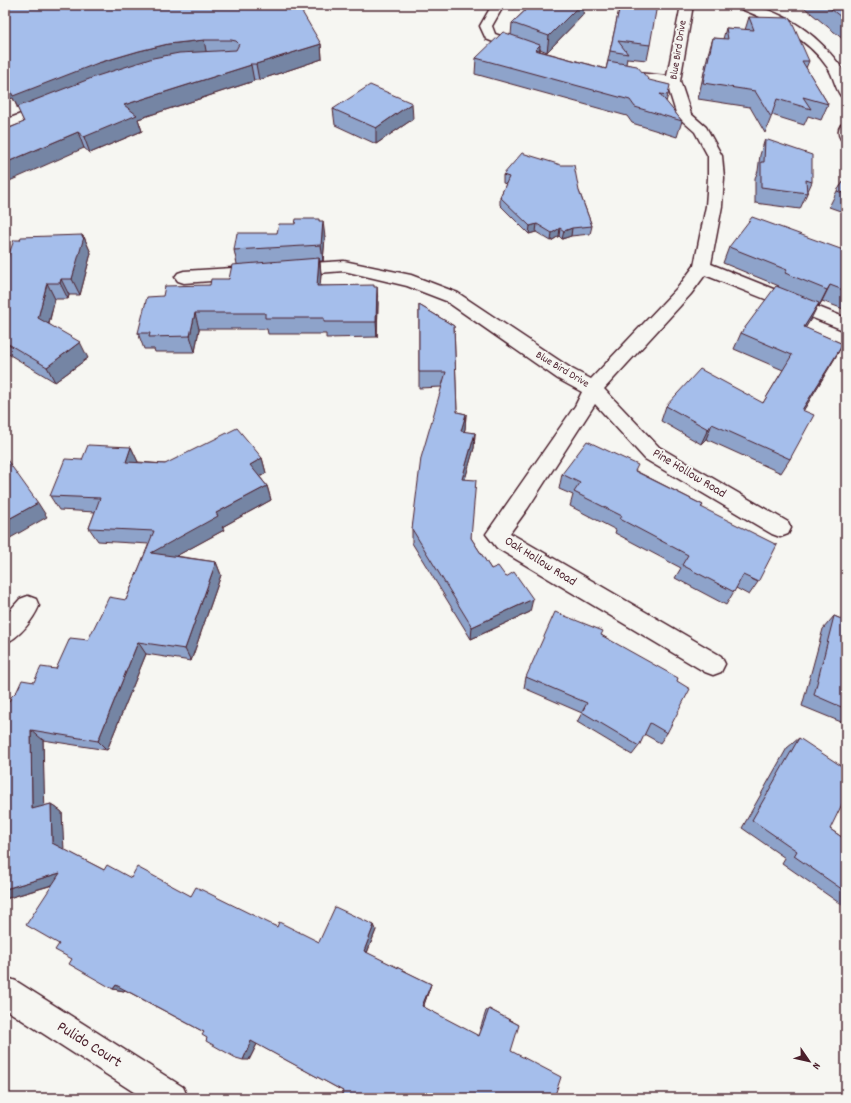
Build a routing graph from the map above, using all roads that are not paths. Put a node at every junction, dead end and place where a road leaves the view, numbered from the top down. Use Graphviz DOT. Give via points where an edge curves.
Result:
graph roads {
  1 [pos="498,5"];
  2 [pos="687,5"];
  3 [pos="743,5"];
  4 [pos="537,53"];
  5 [pos="608,73"];
  6 [pos="673,81"];
  7 [pos="846,92"];
  8 [pos="60,103"];
  9 [pos="5,125"];
  10 [pos="846,128"];
  11 [pos="846,136"];
  12 [pos="702,267"];
  13 [pos="184,277"];
  14 [pos="846,325"];
  15 [pos="593,389"];
  16 [pos="780,528"];
  17 [pos="28,606"];
  18 [pos="5,633"];
  19 [pos="712,664"];
  20 [pos="5,992"];
  21 [pos="172,1098"];
  1 -- 4 [label="street" via="486,26 490,36"];
  2 -- 6 [label="street, Blue Bird Drive"];
  3 -- 7 [label="street" via="795,29 835,68"];
  5 -- 6 [label="street"];
  6 -- 12 [label="street, Blue Bird Drive" via="684,116 701,130 715,156 714,206"];
  8 -- 9 [label="street"];
  10 -- 11 [label="street"];
  12 -- 14 [label="street"];
  12 -- 15 [label="street, Blue Bird Drive" via="685,290"];
  13 -- 15 [label="street, Blue Bird Drive" via="344,266 410,281 452,297 565,374"];
  15 -- 16 [label="street, Pine Hollow Road" via="652,453"];
  15 -- 19 [label="street, Oak Hollow Road" via="582,410 497,534 505,542"];
  17 -- 18 [label="street"];
  20 -- 21 [label="street, Pulido Court"];
}
